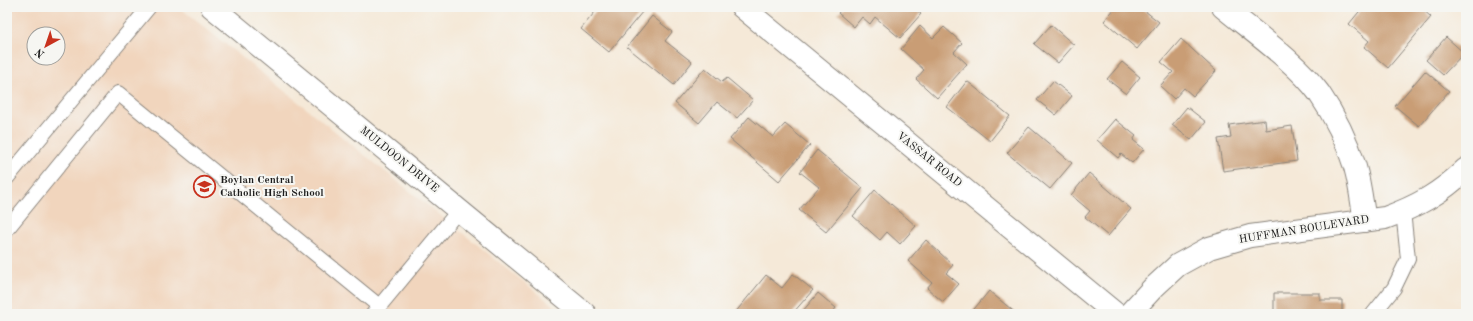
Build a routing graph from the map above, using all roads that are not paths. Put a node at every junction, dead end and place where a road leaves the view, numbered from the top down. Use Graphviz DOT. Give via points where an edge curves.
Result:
graph roads {
  1 [pos="149,7"];
  2 [pos="212,7"];
  3 [pos="742,7"];
  4 [pos="1223,7"];
  5 [pos="1466,169"];
  6 [pos="7,178"];
  7 [pos="459,210"];
  8 [pos="1403,211"];
  9 [pos="1365,221"];
  10 [pos="7,229"];
  11 [pos="376,310"];
  12 [pos="585,314"];
  13 [pos="1116,314"];
  14 [pos="1129,314"];
  15 [pos="1373,314"];
  1 -- 6 [label="lane"];
  2 -- 7 [label="street, MULDOON DRIVE"];
  3 -- 13 [label="street, VASSAR ROAD"];
  4 -- 9 [label="street" via="1294,66 1318,92 1335,120 1355,168"];
  5 -- 8 [label="street, HUFFMAN BOULEVARD" via="1441,191"];
  7 -- 11 [label="lane"];
  7 -- 12 [label="street, MULDOON DRIVE"];
  8 -- 9 [label="street, HUFFMAN BOULEVARD" via="1386,218"];
  8 -- 15 [label="lane" via="1408,259 1394,288"];
  9 -- 14 [label="street, HUFFMAN BOULEVARD" via="1250,236 1209,248 1178,265"];
  10 -- 11 [label="lane" via="118,94"];
}
